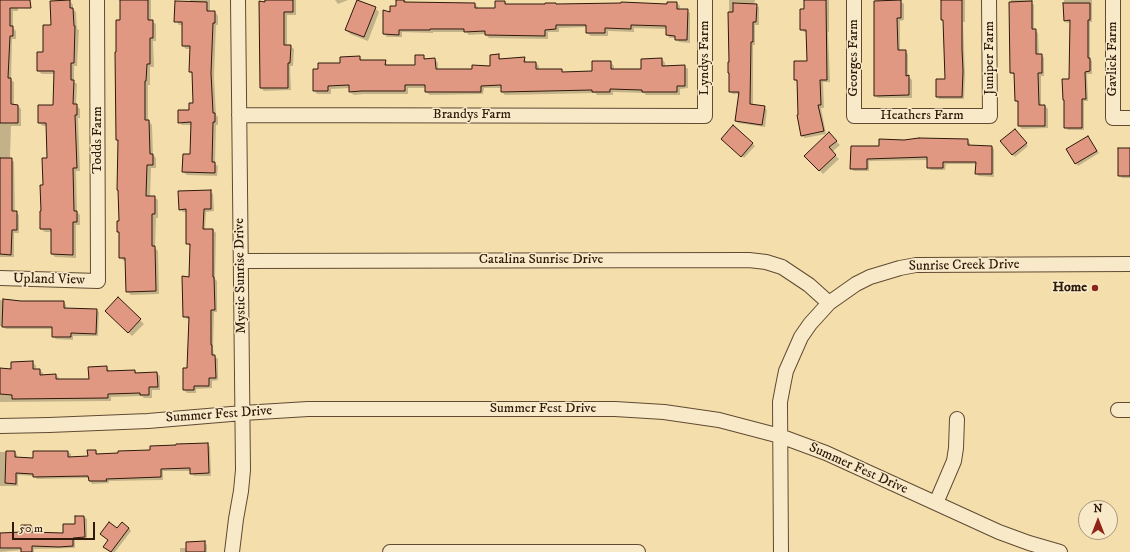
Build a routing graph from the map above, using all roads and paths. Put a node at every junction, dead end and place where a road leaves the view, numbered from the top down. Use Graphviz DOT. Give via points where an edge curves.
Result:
graph roads {
  1 [pos="97,0"];
  2 [pos="238,0"];
  3 [pos="705,0"];
  4 [pos="854,0"];
  5 [pos="990,0"];
  6 [pos="1113,0"];
  7 [pos="239,115"];
  8 [pos="705,116"];
  9 [pos="854,116"];
  10 [pos="990,116"];
  11 [pos="1130,118"];
  12 [pos="241,261"];
  13 [pos="1130,264"];
  14 [pos="0,278"];
  15 [pos="98,281"];
  16 [pos="828,303"];
  17 [pos="243,413"];
  18 [pos="956,419"];
  19 [pos="0,426"];
  20 [pos="780,436"];
  21 [pos="936,503"];
  22 [pos="232,552"];
  23 [pos="390,552"];
  24 [pos="638,552"];
  25 [pos="781,552"];
  26 [pos="1060,552"];
  1 -- 15 [label="street, Todds Farm"];
  2 -- 7 [label="street, Mystic Sunrise Drive"];
  3 -- 8 [label="street, Lyndys Farm"];
  4 -- 9 [label="street, Georges Farm"];
  5 -- 10 [label="street, Juniper Farm"];
  6 -- 11 [label="street, Gavlick Farm" via="1113,118"];
  7 -- 8 [label="street, Brandys Farm"];
  7 -- 12 [label="street, Mystic Sunrise Drive"];
  9 -- 10 [label="street, Heathers Farm"];
  12 -- 16 [label="street, Catalina Sunrise Drive" via="749,260 782,267"];
  12 -- 17 [label="street, Mystic Sunrise Drive"];
  13 -- 16 [label="street, Sunrise Creek Drive" via="916,265 870,277"];
  14 -- 15 [label="street, Upland View"];
  16 -- 20 [label="street, Sunrise Creek Drive" via="801,337 786,371 780,402"];
  17 -- 19 [label="street, Summer Fest Drive" via="148,421"];
  17 -- 20 [label="street, Summer Fest Drive" via="308,409 615,409 664,412 719,420"];
  17 -- 22 [label="street, Mystic Sunrise Drive" via="241,491"];
  18 -- 21 [label="street" via="954,461"];
  20 -- 21 [label="street, Summer Fest Drive" via="826,453"];
  20 -- 25 [label="street, Sunrise Creek Drive"];
  21 -- 26 [label="street, Summer Fest Drive" via="1014,538"];
  23 -- 24 [label="street"];
}
